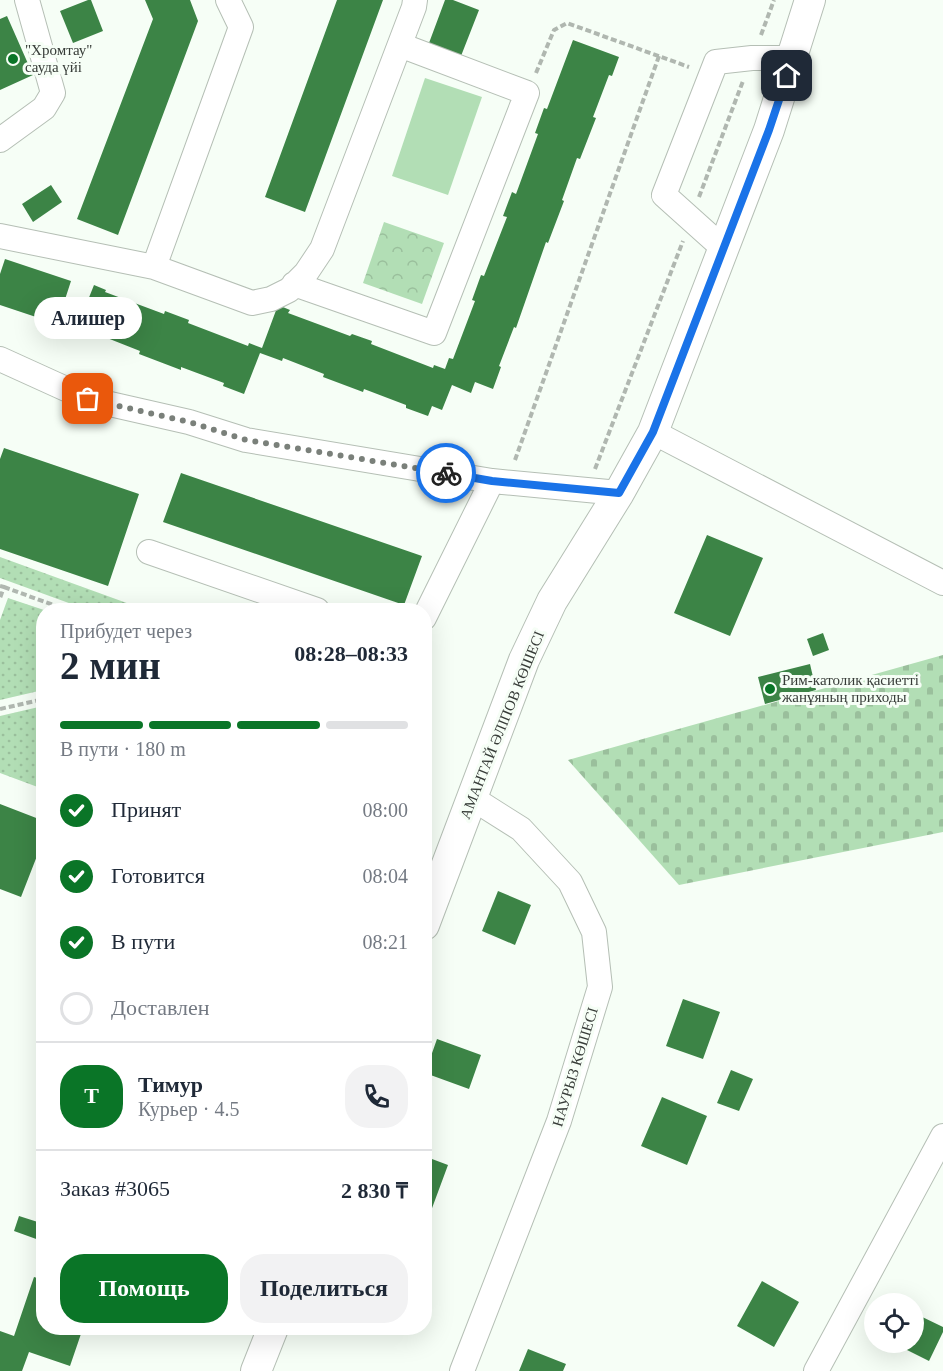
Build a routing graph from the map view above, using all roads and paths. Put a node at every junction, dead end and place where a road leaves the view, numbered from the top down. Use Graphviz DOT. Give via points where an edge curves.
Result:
graph roads {
  1 [pos="27,0"];
  2 [pos="228,0"];
  3 [pos="415,0"];
  4 [pos="810,0"];
  5 [pos="400,45"];
  6 [pos="658,56"];
  7 [pos="793,58"];
  8 [pos="711,75"];
  9 [pos="742,86"];
  10 [pos="527,93"];
  11 [pos="0,140"];
  12 [pos="0,236"];
  13 [pos="723,248"];
  14 [pos="154,267"];
  15 [pos="294,284"];
  16 [pos="0,359"];
  17 [pos="653,432"];
  18 [pos="500,481"];
  19 [pos="619,493"];
  20 [pos="149,552"];
  21 [pos="943,583"];
  22 [pos="2,587"];
  23 [pos="0,598"];
  24 [pos="47,603"];
  25 [pos="297,603"];
  26 [pos="432,604"];
  27 [pos="36,701"];
  28 [pos="0,709"];
  29 [pos="472,798"];
  30 [pos="432,904"];
  31 [pos="943,1136"];
  32 [pos="270,1335"];
  33 [pos="256,1371"];
  34 [pos="462,1371"];
  35 [pos="816,1371"];
  1 -- 11 [label="street" via="53,93 44,108"];
  2 -- 14 [label="street" via="241,27"];
  3 -- 5 [label="street"];
  4 -- 7 [label="main road, АМАНТАЙ ӘЛІПОВ КӨШЕСІ"];
  5 -- 10 [label="street"];
  5 -- 15 [label="street" via="322,249"];
  6 -- 8 [label="path"];
  6 -- 10 [label="path" via="567,23 554,30"];
  6 -- 18 [label="path"];
  7 -- 8 [label="street" via="716,62"];
  7 -- 13 [label="main road, АМАНТАЙ ӘЛІПОВ КӨШЕСІ"];
  8 -- 9 [label="path"];
  8 -- 13 [label="street" via="664,195"];
  10 -- 15 [label="street" via="434,333"];
  12 -- 14 [label="street"];
  13 -- 17 [label="main road, АМАНТАЙ ӘЛІПОВ КӨШЕСІ"];
  14 -- 15 [label="street" via="252,303 271,299"];
  16 -- 18 [label="street" via="88,399 189,422 246,440"];
  17 -- 19 [label="main road, АМАНТАЙ ӘЛІПОВ КӨШЕСІ"];
  17 -- 21 [label="street"];
  18 -- 19 [label="street"];
  18 -- 26 [label="street"];
  19 -- 29 [label="main road, АМАНТАЙ ӘЛІПОВ КӨШЕСІ" via="552,601 524,660"];
  20 -- 25 [label="street"];
  22 -- 23 [label="path"];
  22 -- 24 [label="path"];
  27 -- 28 [label="path"];
  29 -- 30 [label="main road, АМАНТАЙ ӘЛІПОВ КӨШЕСІ"];
  29 -- 34 [label="street, НАУРЫЗ КӨШЕСІ" via="521,829 570,882 594,932 600,987 559,1121"];
  31 -- 35 [label="street"];
  32 -- 33 [label="main road"];
}
